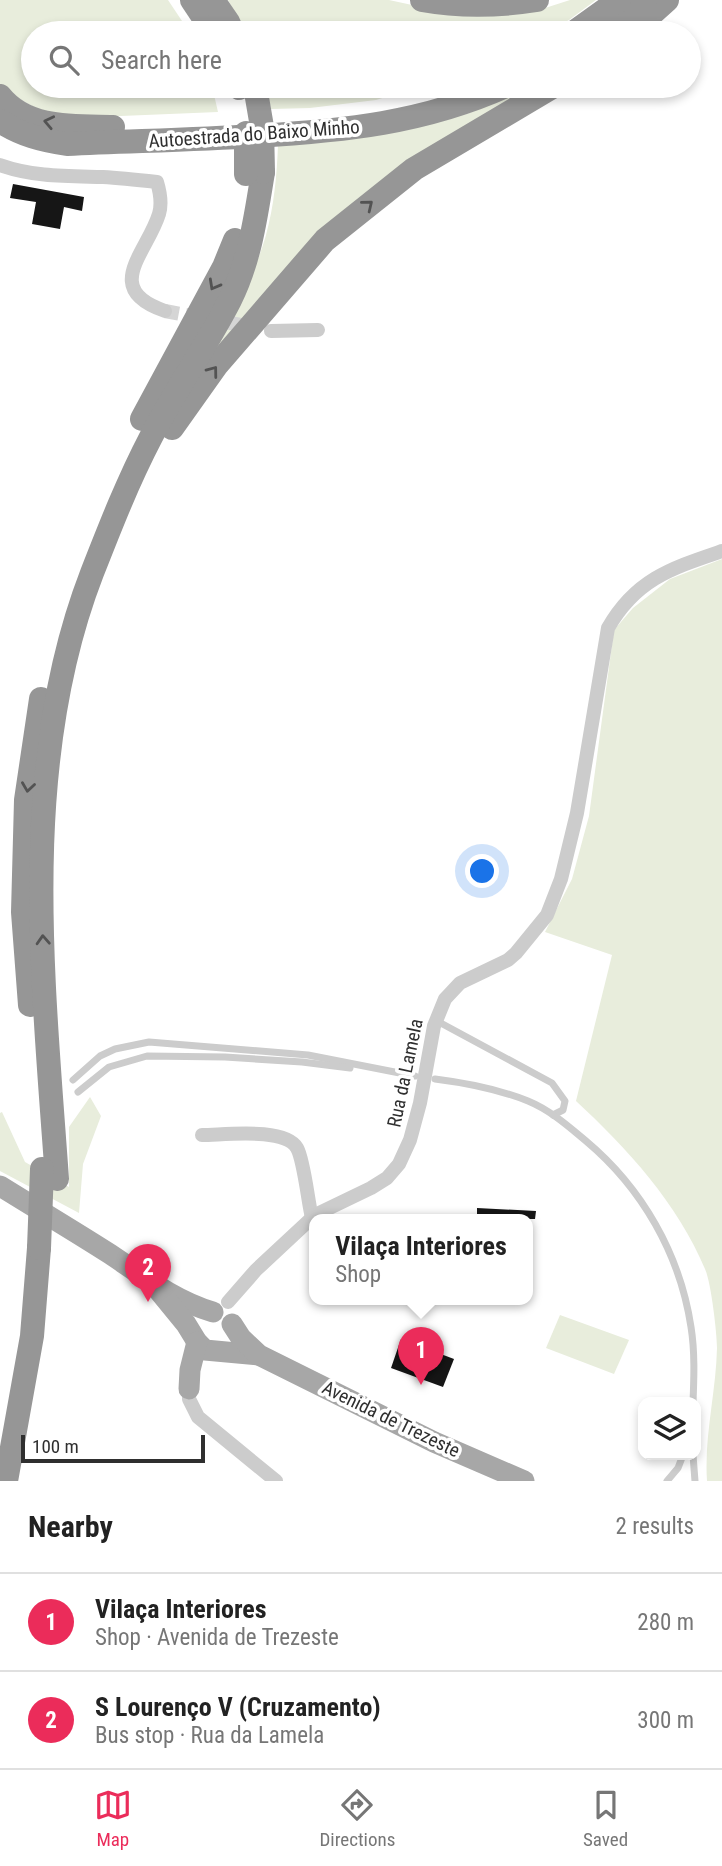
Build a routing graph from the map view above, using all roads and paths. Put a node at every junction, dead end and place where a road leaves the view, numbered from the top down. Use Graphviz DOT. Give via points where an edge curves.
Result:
graph roads {
  1 [pos="181,0"];
  2 [pos="191,0"];
  3 [pos="213,0"];
  4 [pos="422,0"];
  5 [pos="537,0"];
  6 [pos="619,0"];
  7 [pos="645,0"];
  8 [pos="667,0"];
  9 [pos="203,21"];
  10 [pos="206,21"];
  11 [pos="227,21"];
  12 [pos="590,21"];
  13 [pos="618,21"];
  14 [pos="643,21"];
  15 [pos="0,96"];
  16 [pos="249,98"];
  17 [pos="430,98"];
  18 [pos="476,98"];
  19 [pos="534,98"];
  20 [pos="0,121"];
  21 [pos="0,165"];
  22 [pos="254,173"];
  23 [pos="165,311"];
  24 [pos="317,330"];
  25 [pos="271,331"];
  26 [pos="722,551"];
  27 [pos="91,575"];
  28 [pos="436,1021"];
  29 [pos="435,1079"];
  30 [pos="73,1080"];
  31 [pos="78,1092"];
  32 [pos="553,1115"];
  33 [pos="202,1135"];
  34 [pos="50,1174"];
  35 [pos="0,1186"];
  36 [pos="311,1214"];
  37 [pos="318,1214"];
  38 [pos="309,1221"];
  39 [pos="46,1252"];
  40 [pos="156,1286"];
  41 [pos="223,1313"];
  42 [pos="195,1340"];
  43 [pos="218,1351"];
  44 [pos="259,1355"];
  45 [pos="189,1389"];
  46 [pos="693,1397"];
  47 [pos="681,1460"];
  48 [pos="693,1460"];
  49 [pos="678,1468"];
  50 [pos="6,1481"];
  51 [pos="20,1481"];
  52 [pos="276,1481"];
  53 [pos="524,1481"];
  54 [pos="667,1481"];
  55 [pos="676,1481"];
  56 [pos="695,1481"];
  1 -- 9 [label="highway"];
  2 -- 10 [label="highway"];
  3 -- 11 [label="highway"];
  4 -- 5 [label="highway" via="495,5"];
  6 -- 12 [label="highway"];
  7 -- 13 [label="highway"];
  8 -- 14 [label="highway"];
  17 -- 15 [label="highway, one-way" via="326,116 117,127 49,124 24,115"];
  16 -- 22 [label="highway, bridge" via="262,127"];
  18 -- 20 [label="highway, Autoestrada do Baixo Minho" via="411,118 308,133 68,144 17,132"];
  27 -- 19 [label="highway, one-way" via="109,554 164,439 216,366 326,240 414,169"];
  21 -- 23 [label="street" via="63,177 157,182 159,214 131,281 135,293 149,306"];
  22 -- 27 [label="highway" via="252,240 231,298 151,436"];
  22 -- 34 [label="highway, one-way" via="225,267 131,442 85,546 62,612 38,712 26,800 23,912"];
  24 -- 25 [label="street"];
  26 -- 28 [label="street, Rua da Lamela" via="666,570 624,604 608,628 577,813 547,915 508,960 460,983"];
  34 -- 27 [label="highway, one-way" via="41,912 44,813 54,716"];
  28 -- 32 [label="lane" via="552,1083 565,1101 563,1110"];
  28 -- 37 [label="street, Rua da Lamela" via="420,1103 399,1164 371,1188"];
  29 -- 32 [label="lane" via="481,1085"];
  30 -- 31 [label="lane" via="100,1056 149,1042 308,1055 415,1076 302,1062 147,1056 109,1068"];
  32 -- 46 [label="lane" via="605,1157 634,1189 657,1225 675,1266 692,1330"];
  33 -- 36 [label="street" via="274,1135 293,1143"];
  34 -- 39 [label="highway, bridge"];
  35 -- 40 [label="main road"];
  38 -- 41 [label="street, Rua da Lamela" via="256,1270"];
  39 -- 50 [label="highway"];
  39 -- 51 [label="highway" via="48,1338"];
  40 -- 41 [label="main road" via="199,1308"];
  40 -- 42 [label="main road"];
  41 -- 42 [label="main road" via="202,1316"];
  41 -- 43 [label="main road" via="233,1336"];
  41 -- 44 [label="main road"];
  42 -- 43 [label="main road" via="205,1350"];
  42 -- 45 [label="main road"];
  43 -- 44 [label="main road"];
  43 -- 45 [label="main road"];
  44 -- 53 [label="main road, Avenida de Trezeste"];
  45 -- 52 [label="street" via="198,1417"];
  47 -- 49 [label="lane"];
  48 -- 56 [label="lane"];
  49 -- 54 [label="lane"];
  49 -- 55 [label="lane"];
}
